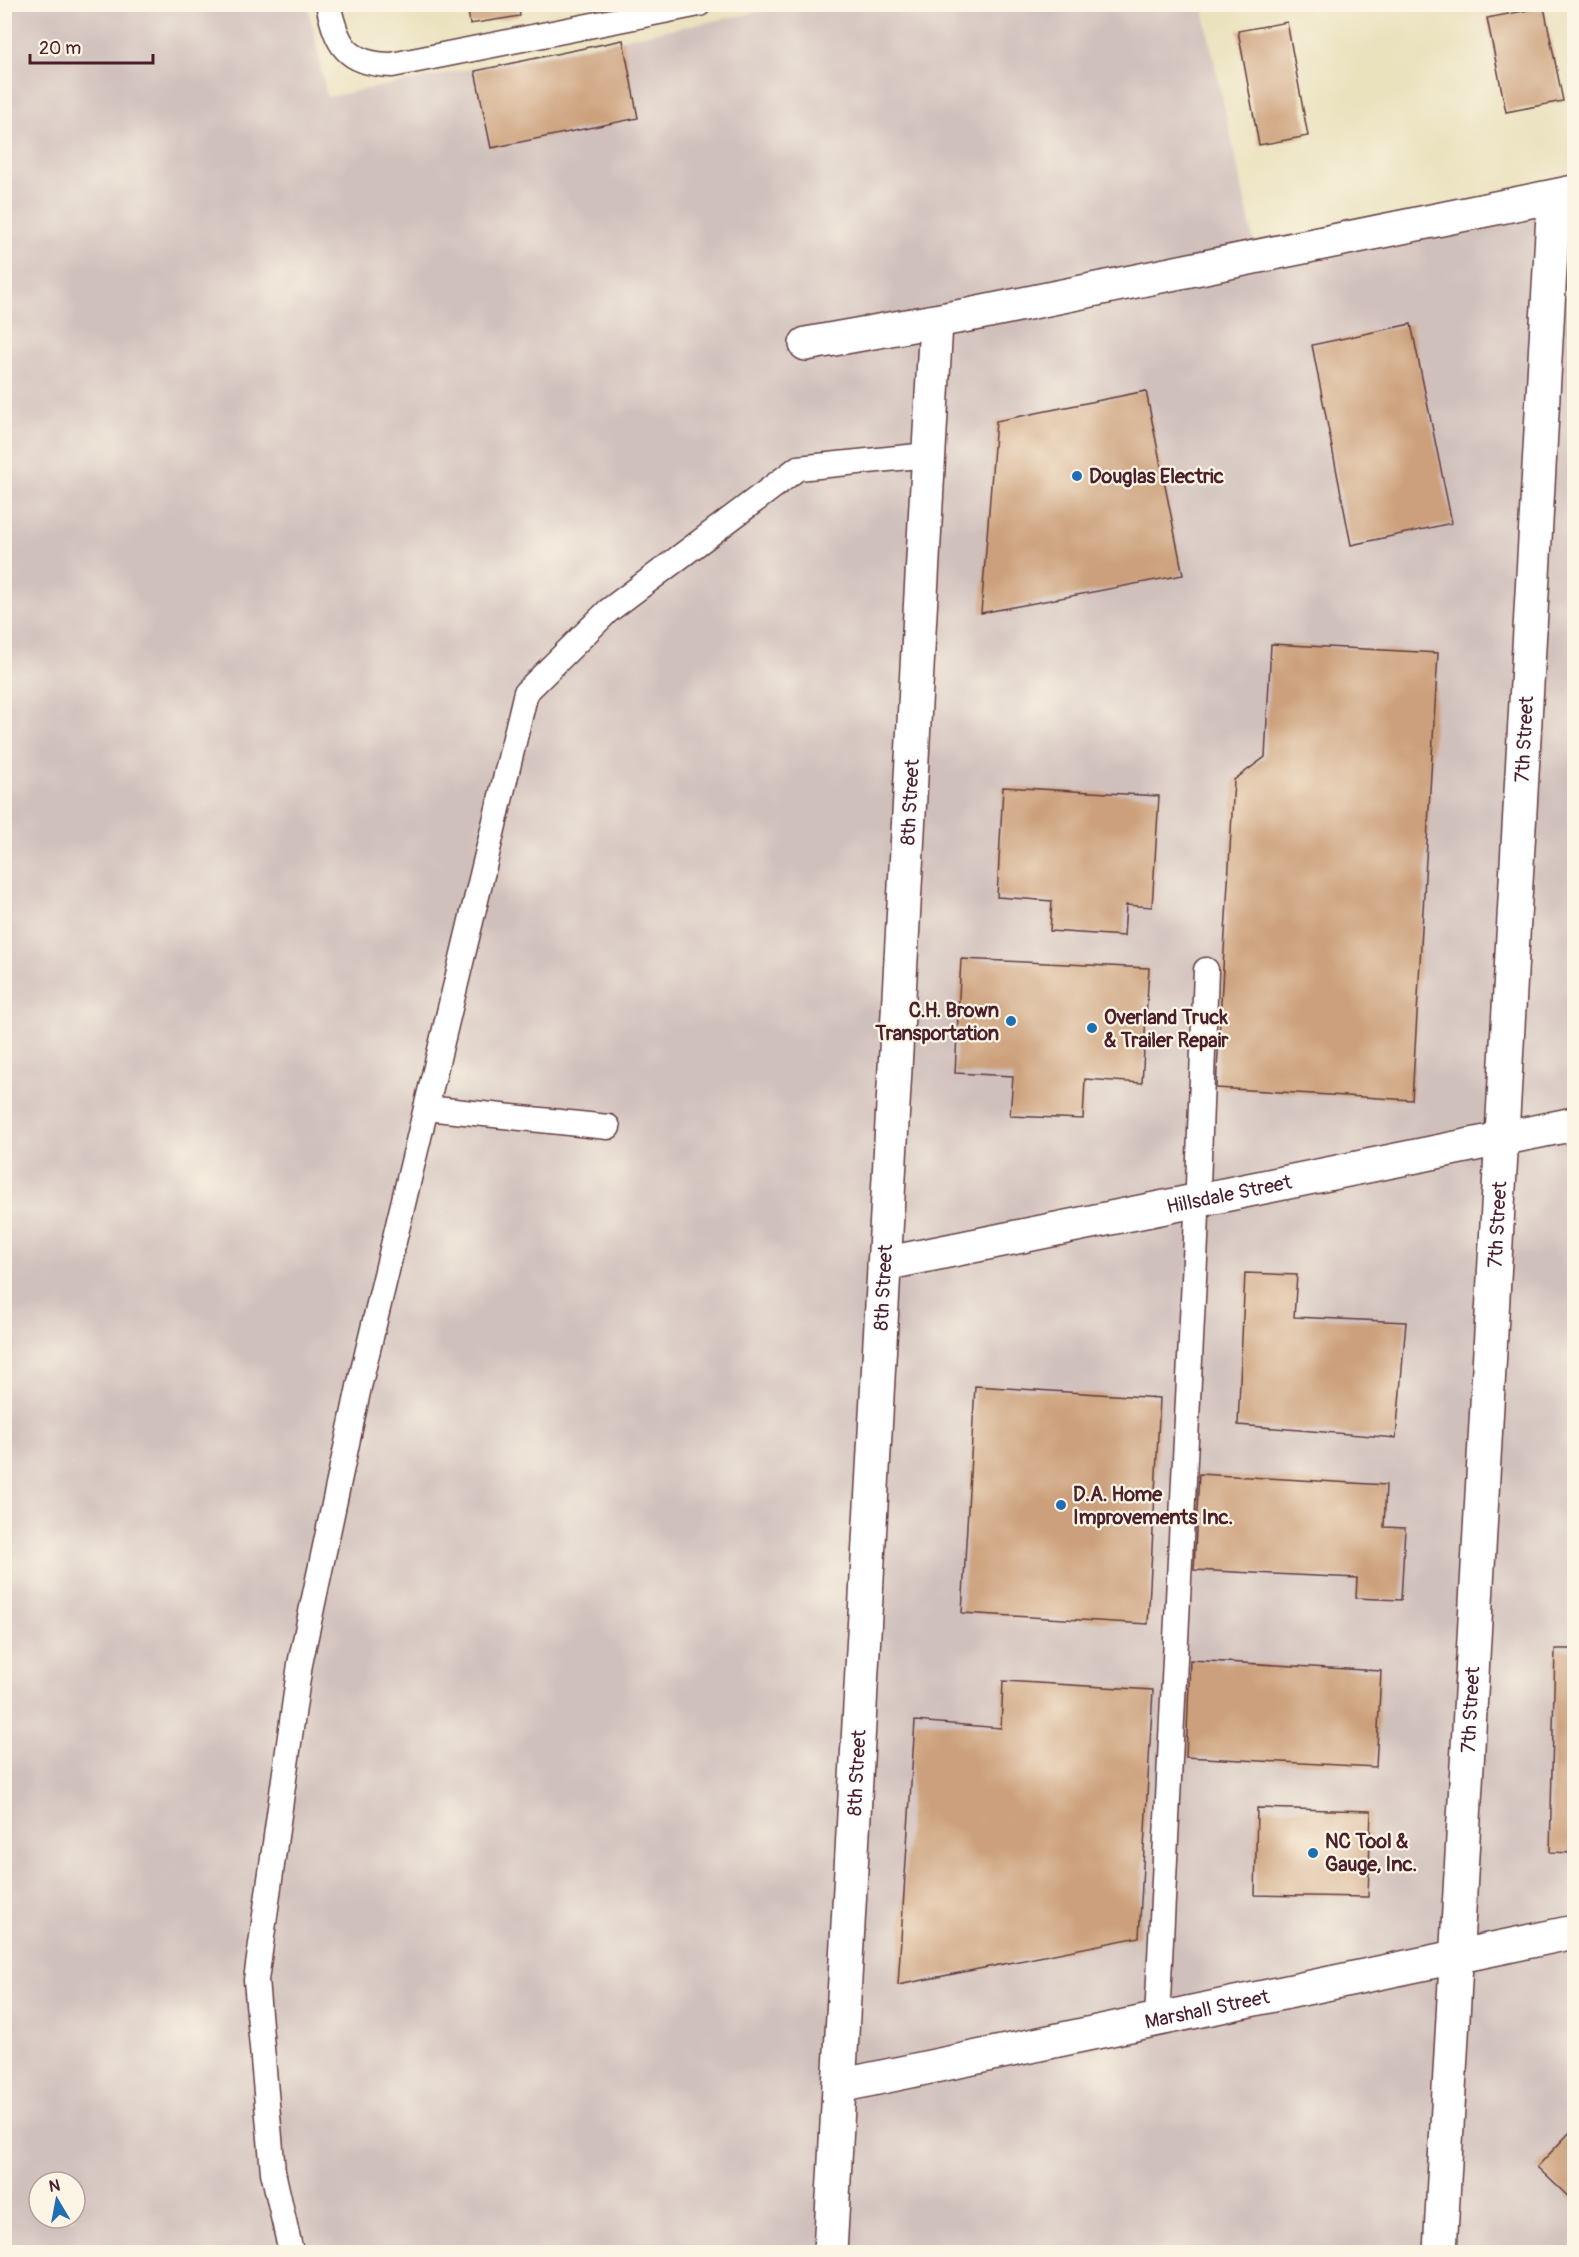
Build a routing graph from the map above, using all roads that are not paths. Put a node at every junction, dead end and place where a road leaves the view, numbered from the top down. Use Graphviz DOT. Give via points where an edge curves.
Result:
graph roads {
  1 [pos="328,4"];
  2 [pos="699,4"];
  3 [pos="1564,195"];
  4 [pos="936,322"];
  5 [pos="806,344"];
  6 [pos="928,455"];
  7 [pos="1206,970"];
  8 [pos="426,1108"];
  9 [pos="1575,1124"];
  10 [pos="608,1127"];
  11 [pos="1502,1139"];
  12 [pos="1197,1201"];
  13 [pos="884,1264"];
  14 [pos="1575,1932"];
  15 [pos="1456,1957"];
  16 [pos="1157,2019"];
  17 [pos="839,2086"];
  18 [pos="291,2253"];
  19 [pos="830,2253"];
  20 [pos="1440,2253"];
  1 -- 2 [label="lane" via="334,33 343,47 352,56 378,65"];
  3 -- 4 [label="street"];
  3 -- 11 [label="street, 7th Street"];
  4 -- 5 [label="street"];
  4 -- 6 [label="street, 8th Street"];
  6 -- 8 [label="lane" via="798,468 608,611 526,692"];
  6 -- 13 [label="street, 8th Street"];
  7 -- 12 [label="lane"];
  8 -- 10 [label="lane"];
  8 -- 18 [label="lane" via="359,1387 300,1664 256,1980 273,2172"];
  9 -- 11 [label="street, Hillsdale Street"];
  11 -- 12 [label="street, Hillsdale Street"];
  11 -- 15 [label="street, 7th Street"];
  12 -- 13 [label="street, Hillsdale Street"];
  12 -- 16 [label="lane"];
  13 -- 17 [label="street, 8th Street"];
  14 -- 15 [label="street, Marshall Street"];
  15 -- 16 [label="street, Marshall Street"];
  15 -- 20 [label="street, 7th Street"];
  16 -- 17 [label="street, Marshall Street"];
  17 -- 19 [label="street, 8th Street"];
}
